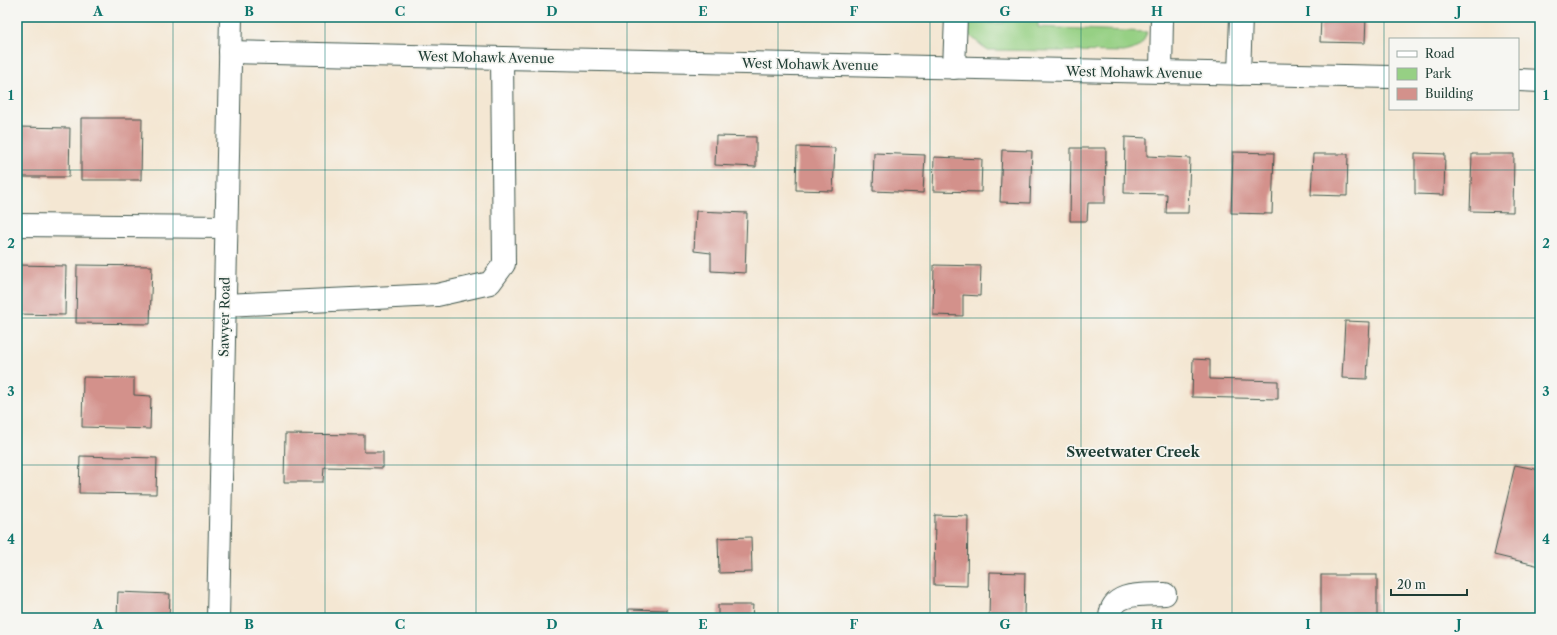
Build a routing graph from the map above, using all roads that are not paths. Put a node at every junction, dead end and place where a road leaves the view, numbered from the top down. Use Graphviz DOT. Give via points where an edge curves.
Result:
graph roads {
  1 [pos="231,17"];
  2 [pos="956,17"];
  3 [pos="1162,17"];
  4 [pos="1241,17"];
  5 [pos="230,52"];
  6 [pos="502,58"];
  7 [pos="954,68"];
  8 [pos="1161,72"];
  9 [pos="1239,74"];
  10 [pos="1389,77"];
  11 [pos="1519,80"];
  12 [pos="1540,81"];
  13 [pos="17,225"];
  14 [pos="226,227"];
  15 [pos="225,305"];
  16 [pos="1165,594"];
  17 [pos="218,618"];
  18 [pos="1110,618"];
  1 -- 5 [label="street, Sawyer Road"];
  2 -- 7 [label="street"];
  3 -- 8 [label="street"];
  4 -- 9 [label="street"];
  5 -- 6 [label="street, West Mohawk Avenue"];
  5 -- 14 [label="street, Sawyer Road"];
  6 -- 7 [label="street, West Mohawk Avenue"];
  6 -- 15 [label="street" via="504,264 490,283 438,295"];
  7 -- 8 [label="street, West Mohawk Avenue"];
  8 -- 9 [label="street, West Mohawk Avenue"];
  9 -- 10 [label="street, West Mohawk Avenue"];
  11 -- 12 [label="street"];
  13 -- 14 [label="street"];
  14 -- 15 [label="street, Sawyer Road"];
  15 -- 17 [label="street, Sawyer Road"];
  16 -- 18 [label="street" via="1126,596 1116,602 1110,610"];
}
